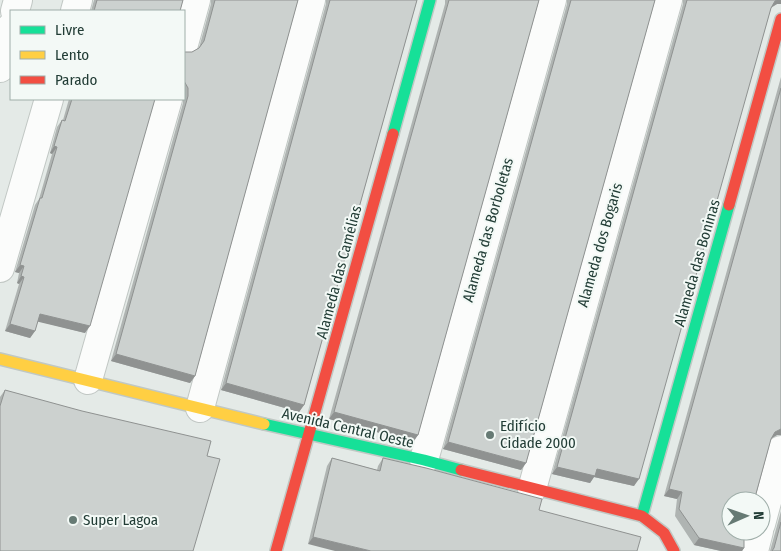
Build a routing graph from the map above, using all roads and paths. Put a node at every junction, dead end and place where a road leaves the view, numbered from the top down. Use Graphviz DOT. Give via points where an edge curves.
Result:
graph roads {
  1 [pos="196,0"];
  2 [pos="311,0"];
  3 [pos="430,0"];
  4 [pos="552,0"];
  5 [pos="668,0"];
  6 [pos="781,19"];
  7 [pos="10,31"];
  8 [pos="185,40"];
  9 [pos="0,68"];
  10 [pos="49,100"];
  11 [pos="168,100"];
  12 [pos="0,268"];
  13 [pos="0,358"];
  14 [pos="88,380"];
  15 [pos="200,408"];
  16 [pos="309,435"];
  17 [pos="781,450"];
  18 [pos="424,460"];
  19 [pos="532,489"];
  20 [pos="770,491"];
  21 [pos="642,516"];
  22 [pos="276,551"];
  23 [pos="674,551"];
  1 -- 8 [label="street"];
  2 -- 15 [label="street"];
  3 -- 16 [label="street, Alameda das Camélias"];
  4 -- 18 [label="street, Alameda das Borboletas"];
  5 -- 19 [label="street, Alameda dos Bogaris"];
  6 -- 21 [label="street, Alameda das Boninas"];
  7 -- 9 [label="street"];
  10 -- 12 [label="street"];
  11 -- 14 [label="street"];
  13 -- 14 [label="street, Avenida Central Oeste"];
  14 -- 15 [label="street, Avenida Central Oeste"];
  15 -- 16 [label="street, Avenida Central Oeste"];
  16 -- 18 [label="street, Avenida Central Oeste"];
  16 -- 22 [label="street, Alameda das Camélias"];
  17 -- 20 [label="street"];
  18 -- 19 [label="street, Avenida Central Oeste"];
  19 -- 21 [label="street, Avenida Central Oeste"];
  21 -- 23 [label="street, Avenida Central Oeste" via="664,533"];
}
